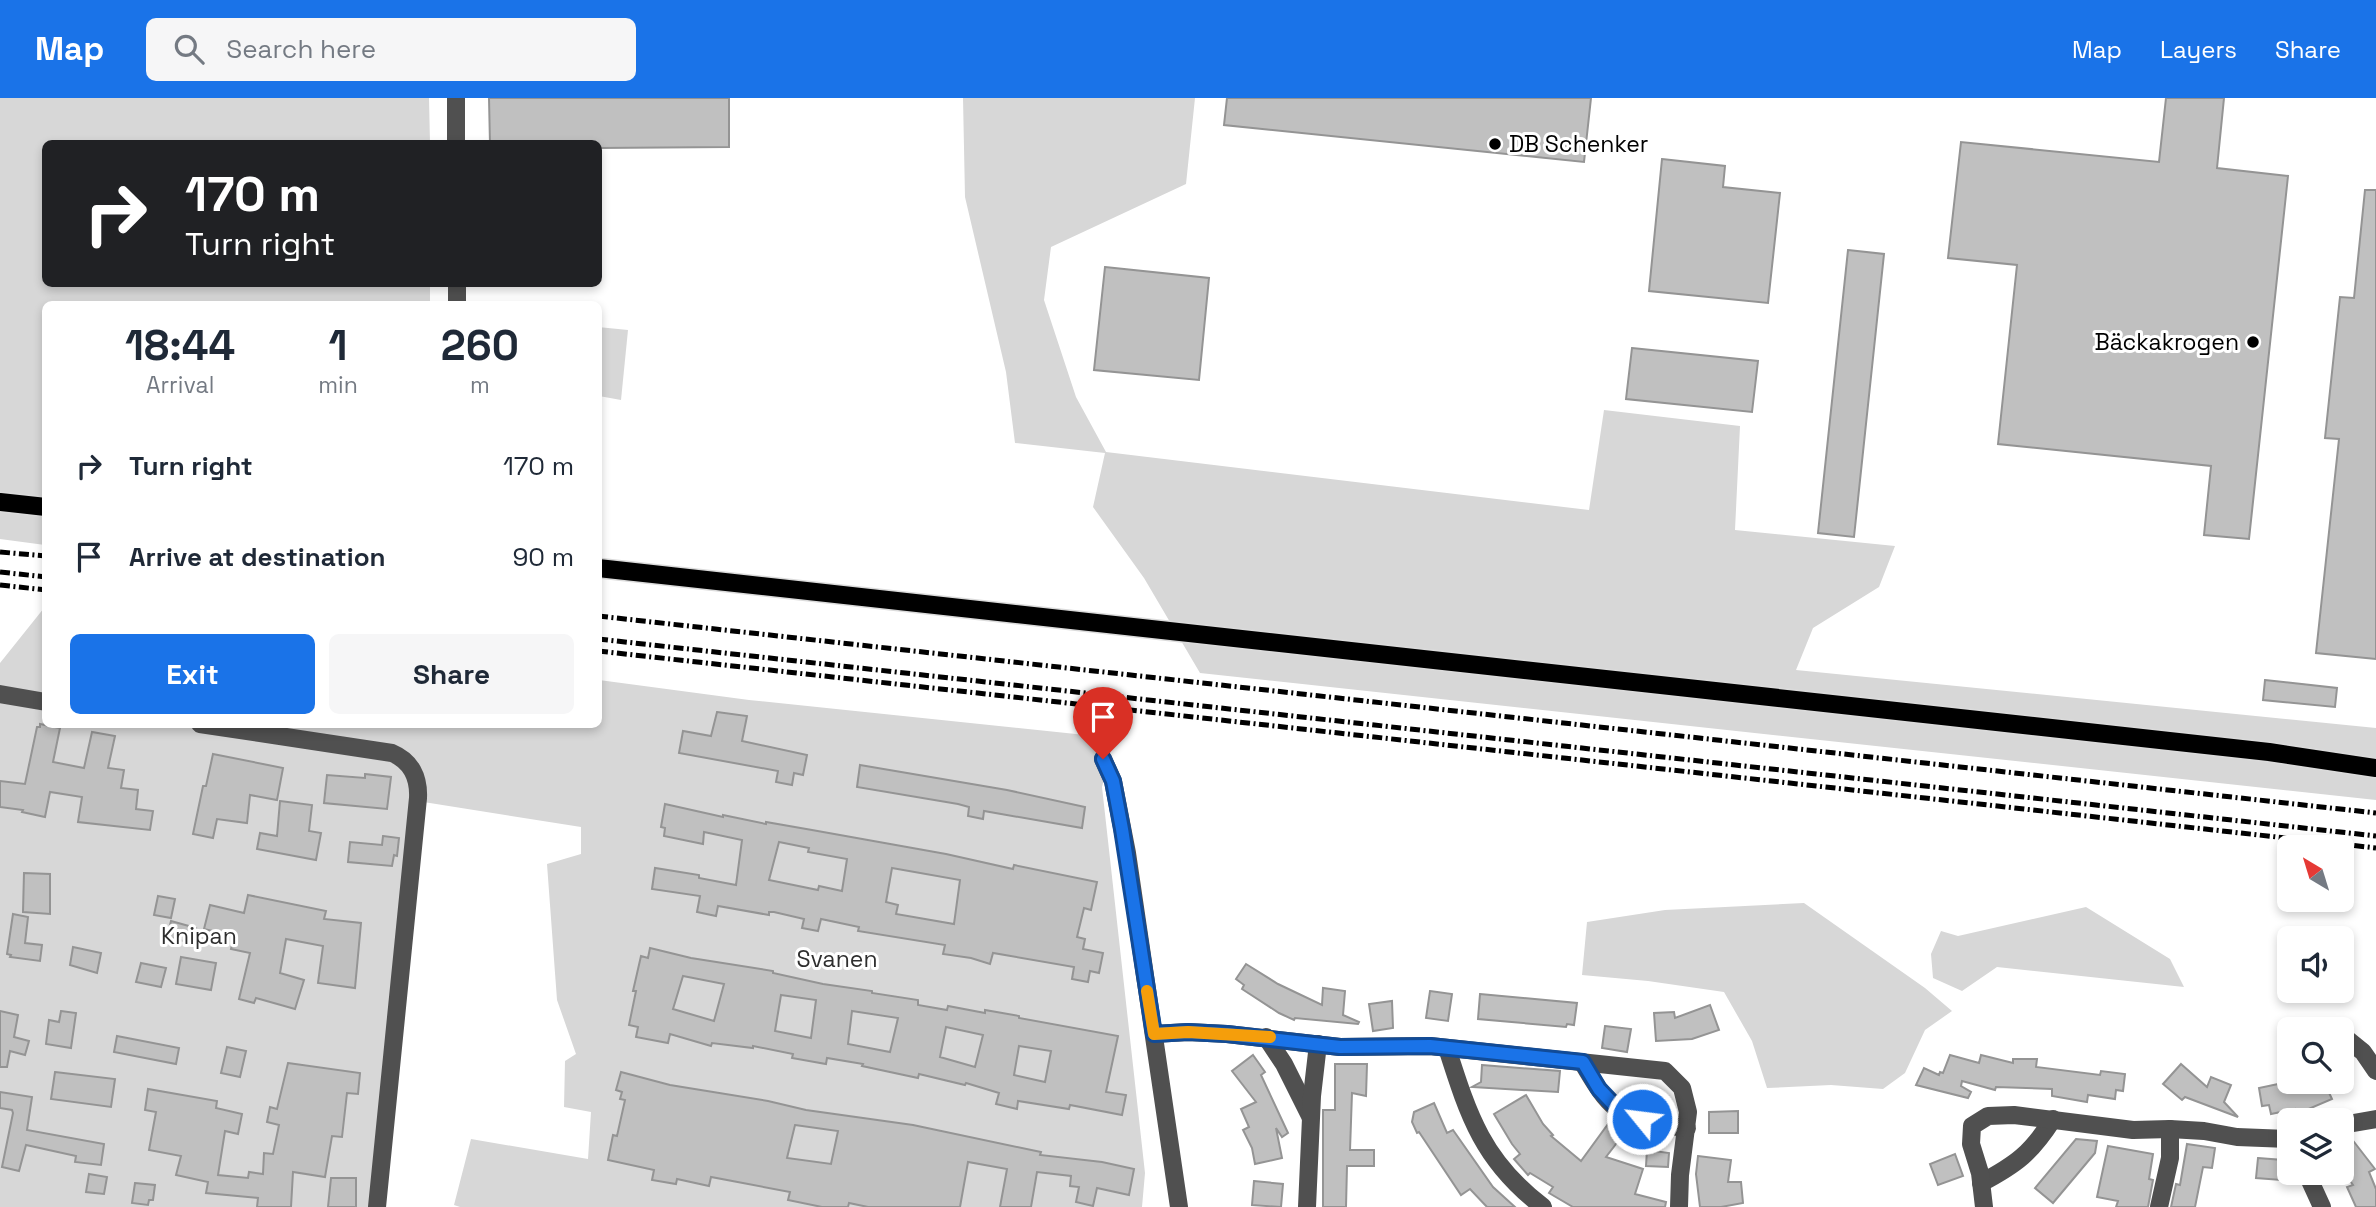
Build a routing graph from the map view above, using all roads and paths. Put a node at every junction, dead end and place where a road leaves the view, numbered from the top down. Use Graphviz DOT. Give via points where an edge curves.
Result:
graph roads {
  1 [pos="456,98"];
  2 [pos="456,140"];
  3 [pos="0,502"];
  4 [pos="42,507"];
  5 [pos="602,568"];
  6 [pos="0,694"];
  7 [pos="42,701"];
  8 [pos="226,728"];
  9 [pos="1103,759"];
  10 [pos="2376,768"];
  11 [pos="1154,1034"];
  12 [pos="1266,1037"];
  13 [pos="1318,1044"];
  14 [pos="2354,1045"];
  15 [pos="1447,1048"];
  16 [pos="1583,1062"];
  17 [pos="2376,1072"];
  18 [pos="2053,1119"];
  19 [pos="2376,1119"];
  20 [pos="1311,1121"];
  21 [pos="2354,1123"];
  22 [pos="1686,1128"];
  23 [pos="2171,1129"];
  24 [pos="2277,1139"];
  25 [pos="1981,1183"];
  26 [pos="2312,1185"];
  27 [pos="377,1207"];
  28 [pos="1179,1207"];
  29 [pos="1307,1207"];
  30 [pos="1543,1207"];
  31 [pos="1679,1207"];
  32 [pos="1984,1207"];
  33 [pos="2159,1207"];
  34 [pos="2322,1207"];
  1 -- 2 [label="street"];
  3 -- 4 [label="main road"];
  5 -- 10 [label="main road" via="2269,752"];
  6 -- 7 [label="street"];
  8 -- 27 [label="street" via="391,753 401,757 415,774 418,797"];
  9 -- 11 [label="street" via="1113,781 1125,841"];
  11 -- 12 [label="street"];
  11 -- 28 [label="street"];
  12 -- 13 [label="street"];
  12 -- 20 [label="street"];
  13 -- 15 [label="street"];
  13 -- 20 [label="street"];
  14 -- 17 [label="street"];
  15 -- 16 [label="street"];
  15 -- 30 [label="street" via="1477,1133 1520,1190"];
  16 -- 22 [label="street" via="1617,1108 1642,1119"];
  16 -- 22 [label="street" via="1665,1071 1682,1088 1688,1112"];
  18 -- 23 [label="street" via="2133,1130"];
  18 -- 25 [label="street" via="2036,1146 2010,1168"];
  18 -- 25 [label="street" via="1988,1115 1972,1126 1971,1144"];
  19 -- 21 [label="street"];
  20 -- 29 [label="street"];
  22 -- 31 [label="street"];
  23 -- 24 [label="street"];
  23 -- 33 [label="street"];
  25 -- 32 [label="street"];
  26 -- 34 [label="street"];
}
